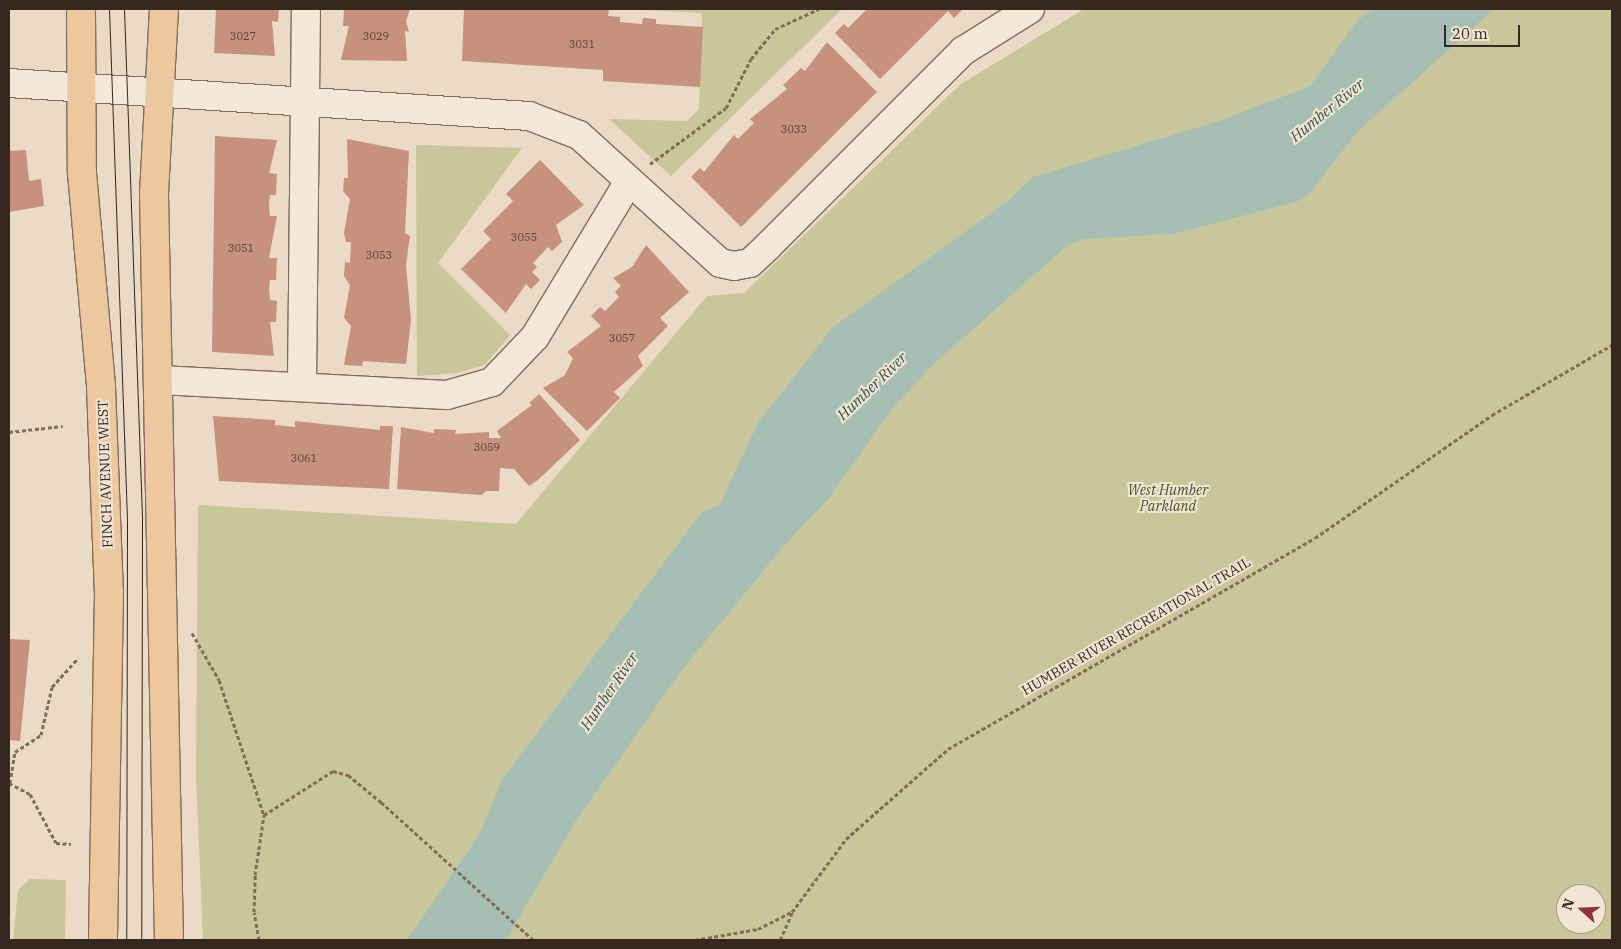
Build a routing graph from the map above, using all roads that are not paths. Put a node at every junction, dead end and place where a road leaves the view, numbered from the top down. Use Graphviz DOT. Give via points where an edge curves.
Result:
graph roads {
  1 [pos="81,9"];
  2 [pos="164,9"];
  3 [pos="306,9"];
  4 [pos="1030,9"];
  5 [pos="9,83"];
  6 [pos="80,86"];
  7 [pos="158,91"];
  8 [pos="303,102"];
  9 [pos="628,183"];
  10 [pos="160,380"];
  11 [pos="302,384"];
  12 [pos="103,940"];
  13 [pos="169,940"];
  1 -- 6 [label="main road, FINCH AVENUE WEST"];
  2 -- 7 [label="main road"];
  3 -- 8 [label="street"];
  4 -- 9 [label="street" via="964,51 750,263 720,262"];
  5 -- 6 [label="street"];
  6 -- 7 [label="street"];
  6 -- 12 [label="main road, FINCH AVENUE WEST" via="82,174 101,387 109,594"];
  7 -- 8 [label="street"];
  7 -- 10 [label="main road" via="154,194"];
  8 -- 9 [label="street" via="529,116 579,135"];
  8 -- 11 [label="street"];
  9 -- 11 [label="street" via="535,337 492,382 447,395"];
  10 -- 11 [label="street"];
  10 -- 13 [label="main road"];
}
